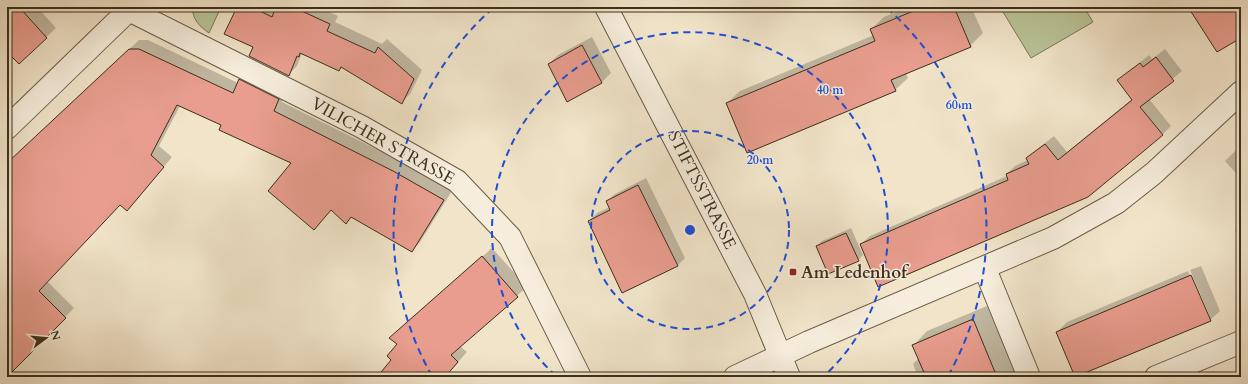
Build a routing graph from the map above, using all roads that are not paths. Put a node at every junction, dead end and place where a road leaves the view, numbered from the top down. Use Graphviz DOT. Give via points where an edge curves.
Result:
graph roads {
  1 [pos="606,7"];
  2 [pos="128,8"];
  3 [pos="1241,92"];
  4 [pos="7,128"];
  5 [pos="985,269"];
  6 [pos="1241,342"];
  7 [pos="780,356"];
  8 [pos="580,377"];
  9 [pos="735,377"];
  10 [pos="789,377"];
  11 [pos="1029,377"];
  12 [pos="1156,377"];
  1 -- 7 [label="street, STIFTSSTRASSE" via="755,294"];
  2 -- 4 [label="street"];
  2 -- 8 [label="street, VILICHER STRASSE" via="362,127 457,181 510,237"];
  3 -- 5 [label="street" via="1154,173 1116,203 1053,238"];
  5 -- 7 [label="street"];
  5 -- 11 [label="street"];
  6 -- 12 [label="street"];
  7 -- 9 [label="street"];
  7 -- 10 [label="street, STIFTSSTRASSE"];
}
